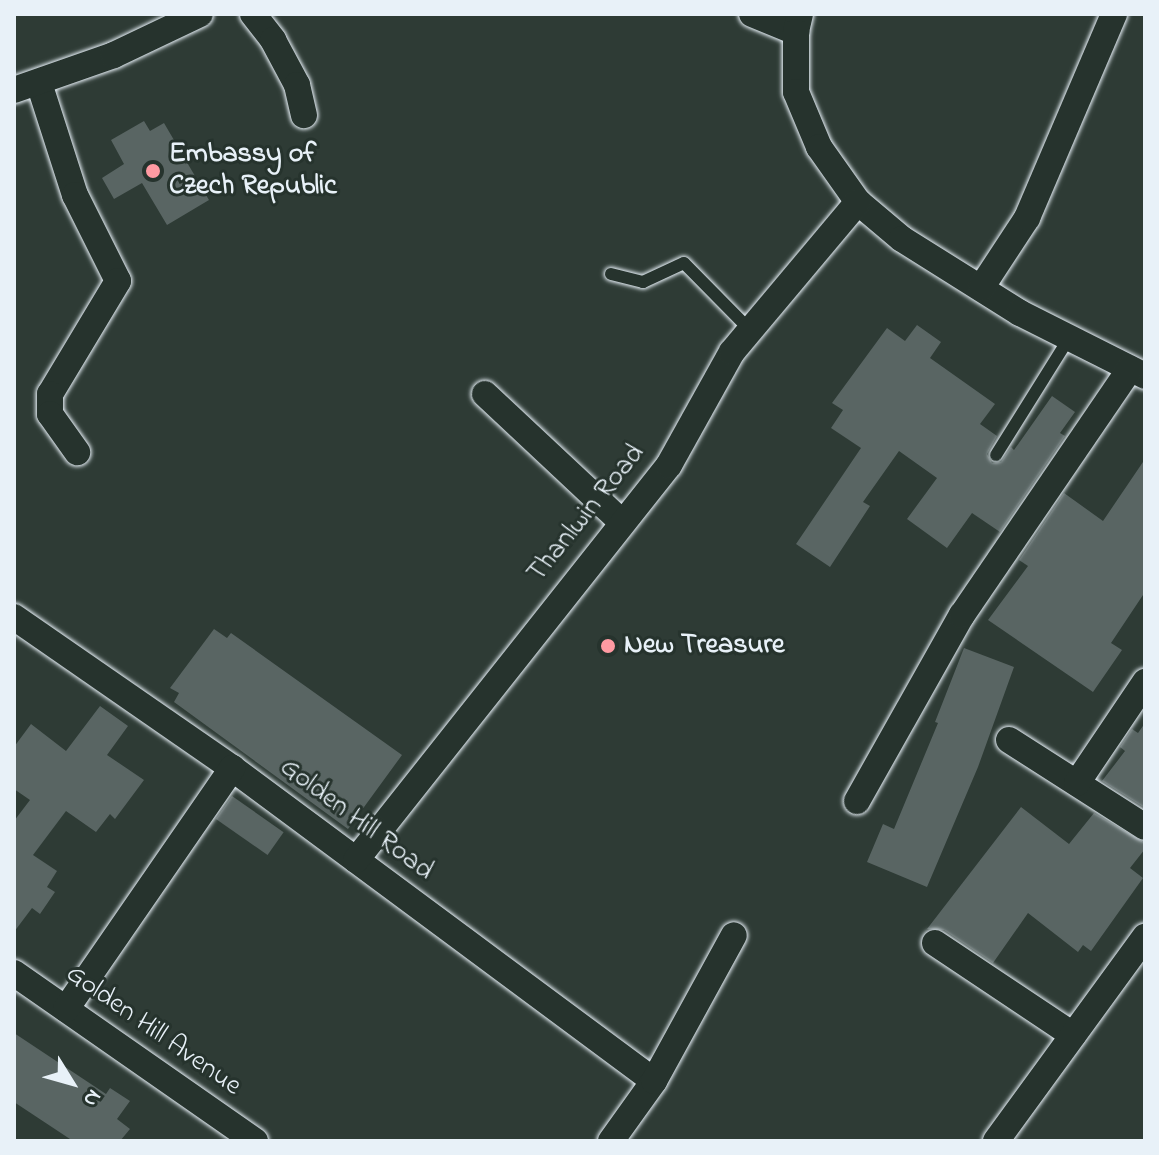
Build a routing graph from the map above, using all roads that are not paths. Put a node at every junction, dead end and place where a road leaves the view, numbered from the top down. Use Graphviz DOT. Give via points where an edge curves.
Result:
graph roads {
  1 [pos="200,14"];
  2 [pos="253,14"];
  3 [pos="752,14"];
  4 [pos="1114,14"];
  5 [pos="798,23"];
  6 [pos="27,87"];
  7 [pos="304,115"];
  8 [pos="858,202"];
  9 [pos="611,274"];
  10 [pos="981,288"];
  11 [pos="750,330"];
  12 [pos="1069,338"];
  13 [pos="1138,373"];
  14 [pos="485,394"];
  15 [pos="77,452"];
  16 [pos="996,455"];
  17 [pos="622,522"];
  18 [pos="14,617"];
  19 [pos="1145,682"];
  20 [pos="1009,740"];
  21 [pos="232,768"];
  22 [pos="1077,783"];
  23 [pos="857,801"];
  24 [pos="1145,827"];
  25 [pos="356,860"];
  26 [pos="734,935"];
  27 [pos="935,943"];
  28 [pos="1143,945"];
  29 [pos="14,973"];
  30 [pos="66,1009"];
  31 [pos="1073,1035"];
  32 [pos="654,1081"];
  33 [pos="255,1141"];
  34 [pos="611,1141"];
  35 [pos="996,1141"];
  1 -- 6 [label="street" via="114,55"];
  2 -- 7 [label="street" via="297,85"];
  3 -- 5 [label="street"];
  4 -- 10 [label="street" via="1027,218"];
  5 -- 8 [label="street" via="796,92 819,147"];
  6 -- 15 [label="street" via="118,281 50,394 50,414"];
  8 -- 10 [label="street" via="902,239"];
  8 -- 11 [label="street, Thanlwin Road"];
  9 -- 11 [label="lane" via="643,282 684,263"];
  10 -- 12 [label="street"];
  11 -- 17 [label="street, Thanlwin Road" via="732,352 669,465"];
  12 -- 13 [label="street"];
  12 -- 16 [label="lane"];
  13 -- 23 [label="street" via="962,615"];
  14 -- 17 [label="street"];
  17 -- 25 [label="street, Thanlwin Road"];
  18 -- 21 [label="street, Golden Hill Road"];
  19 -- 22 [label="street"];
  20 -- 22 [label="street"];
  21 -- 25 [label="street, Golden Hill Road"];
  21 -- 30 [label="street"];
  22 -- 24 [label="street"];
  25 -- 32 [label="street, Golden Hill Road"];
  26 -- 32 [label="street"];
  27 -- 31 [label="street"];
  28 -- 31 [label="street"];
  29 -- 30 [label="street, Golden Hill Avenue"];
  30 -- 33 [label="street, Golden Hill Avenue"];
  31 -- 35 [label="street"];
  32 -- 34 [label="street"];
}
